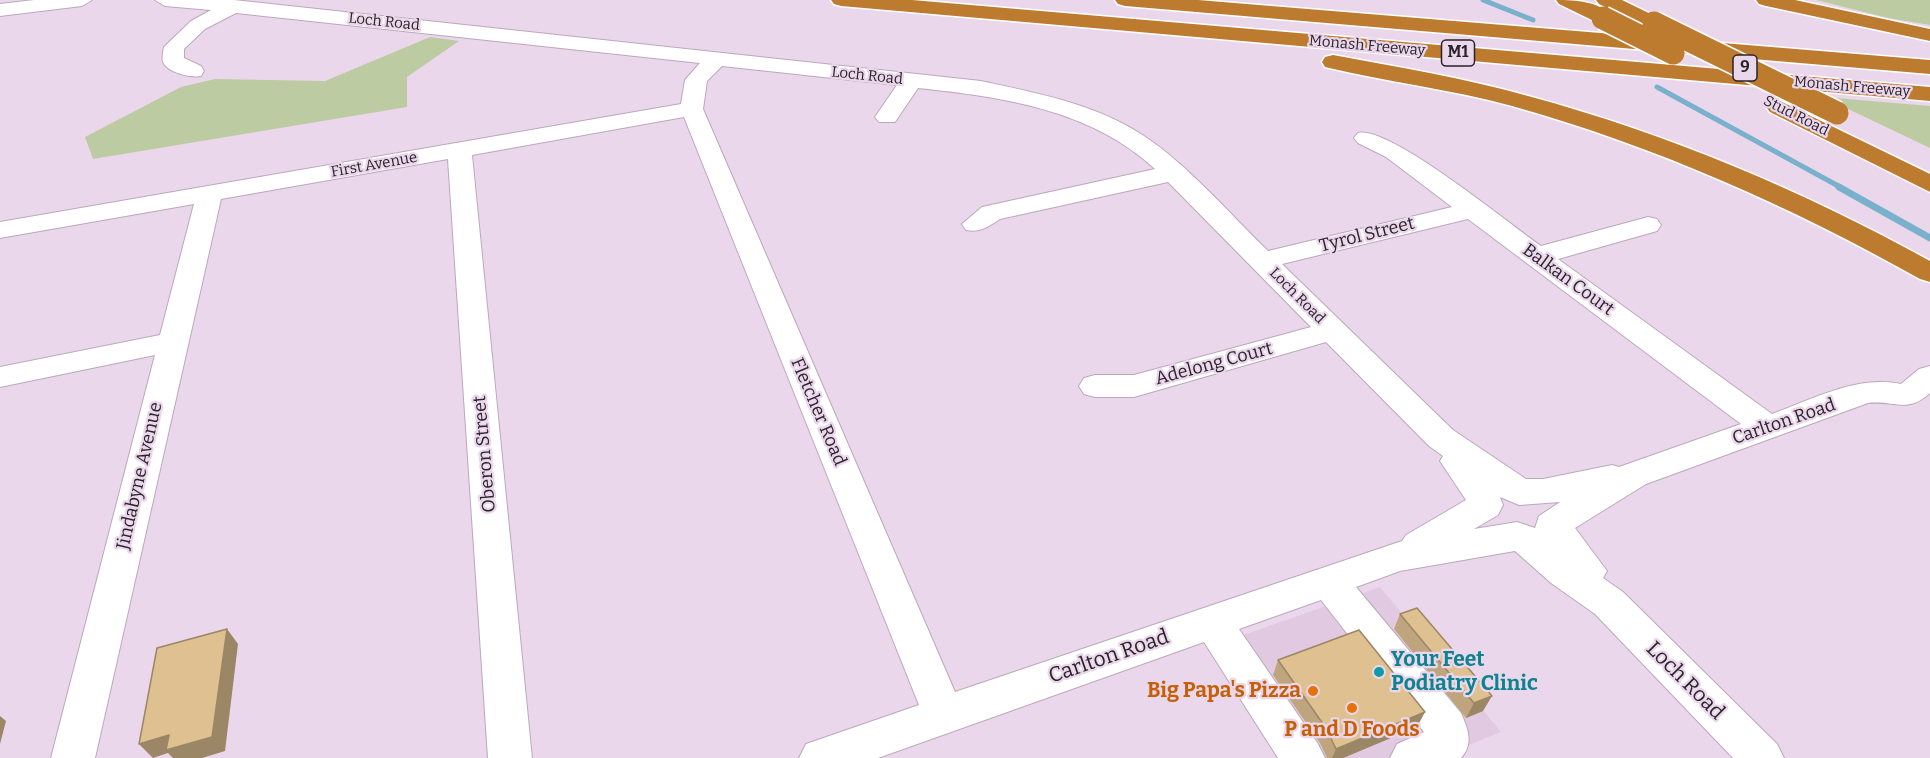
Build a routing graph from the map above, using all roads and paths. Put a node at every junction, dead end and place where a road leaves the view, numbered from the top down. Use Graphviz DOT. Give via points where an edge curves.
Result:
graph roads {
  1 [pos="82,0"];
  2 [pos="165,0"];
  3 [pos="841,0"];
  4 [pos="1125,0"];
  5 [pos="1566,0"];
  6 [pos="1766,0"];
  7 [pos="234,6"];
  8 [pos="1604,9"];
  9 [pos="0,10"];
  10 [pos="1017,16"];
  11 [pos="1930,35"];
  12 [pos="716,59"];
  13 [pos="1930,67"];
  14 [pos="193,71"];
  15 [pos="911,81"];
  16 [pos="1930,94"];
  17 [pos="692,109"];
  18 [pos="887,117"];
  19 [pos="1366,138"];
  20 [pos="459,149"];
  21 [pos="1930,159"];
  22 [pos="1173,173"];
  23 [pos="1930,184"];
  24 [pos="209,194"];
  25 [pos="1471,210"];
  26 [pos="975,224"];
  27 [pos="1648,225"];
  28 [pos="0,230"];
  29 [pos="1536,256"];
  30 [pos="1262,261"];
  31 [pos="1930,273"];
  32 [pos="1332,331"];
  33 [pos="172,342"];
  34 [pos="0,377"];
  35 [pos="1095,386"];
  36 [pos="1922,392"];
  37 [pos="1767,427"];
  38 [pos="1441,438"];
  39 [pos="1634,475"];
  40 [pos="1520,492"];
  41 [pos="1485,505"];
  42 [pos="1552,526"];
  43 [pos="1517,536"];
  44 [pos="1398,557"];
  45 [pos="1328,581"];
  46 [pos="1609,603"];
  47 [pos="1212,621"];
  48 [pos="944,715"];
  49 [pos="73,758"];
  50 [pos="510,758"];
  51 [pos="821,758"];
  52 [pos="1303,758"];
  53 [pos="1412,758"];
  54 [pos="1762,758"];
  1 -- 9 [label="street"];
  2 -- 7 [label="street, Loch Road"];
  3 -- 10 [label="highway, Monash Freeway / M1"];
  4 -- 13 [label="highway, Monash Freeway / M1"];
  5 -- 8 [label="highway, Stud Road / 9"];
  6 -- 11 [label="highway"];
  7 -- 12 [label="street, Loch Road"];
  7 -- 14 [label="street" via="198,25 174,47 173,61"];
  8 -- 21 [label="highway, Stud Road / 9, bridge" via="1654,23"];
  8 -- 23 [label="highway, Stud Road / 9, bridge" via="1778,107"];
  10 -- 16 [label="highway, Monash Freeway / M1"];
  10 -- 31 [label="highway" via="1280,53 1519,100 1589,121 1704,164 1783,198"];
  12 -- 15 [label="street, Loch Road"];
  12 -- 17 [label="street" via="696,80"];
  15 -- 18 [label="street"];
  15 -- 22 [label="street, Loch Road" via="981,88 1052,102 1127,135"];
  17 -- 20 [label="street, First Avenue"];
  17 -- 48 [label="street, Fletcher Road"];
  19 -- 25 [label="street, Balkan Court" via="1395,152"];
  20 -- 24 [label="street, First Avenue"];
  20 -- 50 [label="street, Oberon Street"];
  22 -- 26 [label="street" via="991,213"];
  22 -- 30 [label="street, Loch Road"];
  24 -- 28 [label="street, First Avenue"];
  24 -- 33 [label="street, Jindabyne Avenue"];
  25 -- 29 [label="street, Balkan Court"];
  25 -- 30 [label="street, Tyrol Street"];
  27 -- 29 [label="street"];
  29 -- 37 [label="street, Balkan Court"];
  30 -- 32 [label="street, Loch Road"];
  32 -- 35 [label="street, Adelong Court" via="1134,386"];
  32 -- 38 [label="street, Loch Road"];
  33 -- 34 [label="street"];
  33 -- 49 [label="street, Jindabyne Avenue"];
  36 -- 37 [label="street, Carlton Road" via="1864,393"];
  37 -- 39 [label="street, Carlton Road"];
  38 -- 40 [label="street, Loch Road"];
  38 -- 41 [label="street, Loch Road" via="1480,489"];
  39 -- 40 [label="street, Carlton Road" via="1543,492"];
  39 -- 42 [label="street, Carlton Road" via="1576,507"];
  40 -- 41 [label="street" via="1492,494"];
  40 -- 42 [label="street" via="1540,502 1552,518"];
  41 -- 43 [label="street" via="1491,519"];
  41 -- 44 [label="street, Carlton Road"];
  42 -- 43 [label="street" via="1544,536"];
  42 -- 46 [label="street, Loch Road"];
  43 -- 44 [label="street, Carlton Road"];
  43 -- 46 [label="street, Loch Road" via="1529,541 1564,572"];
  44 -- 45 [label="street, Carlton Road"];
  45 -- 47 [label="street, Carlton Road"];
  45 -- 53 [label="street" via="1446,727 1448,743"];
  46 -- 54 [label="street, Loch Road"];
  47 -- 48 [label="street, Carlton Road"];
  47 -- 52 [label="street"];
  48 -- 51 [label="street, Carlton Road"];
}
